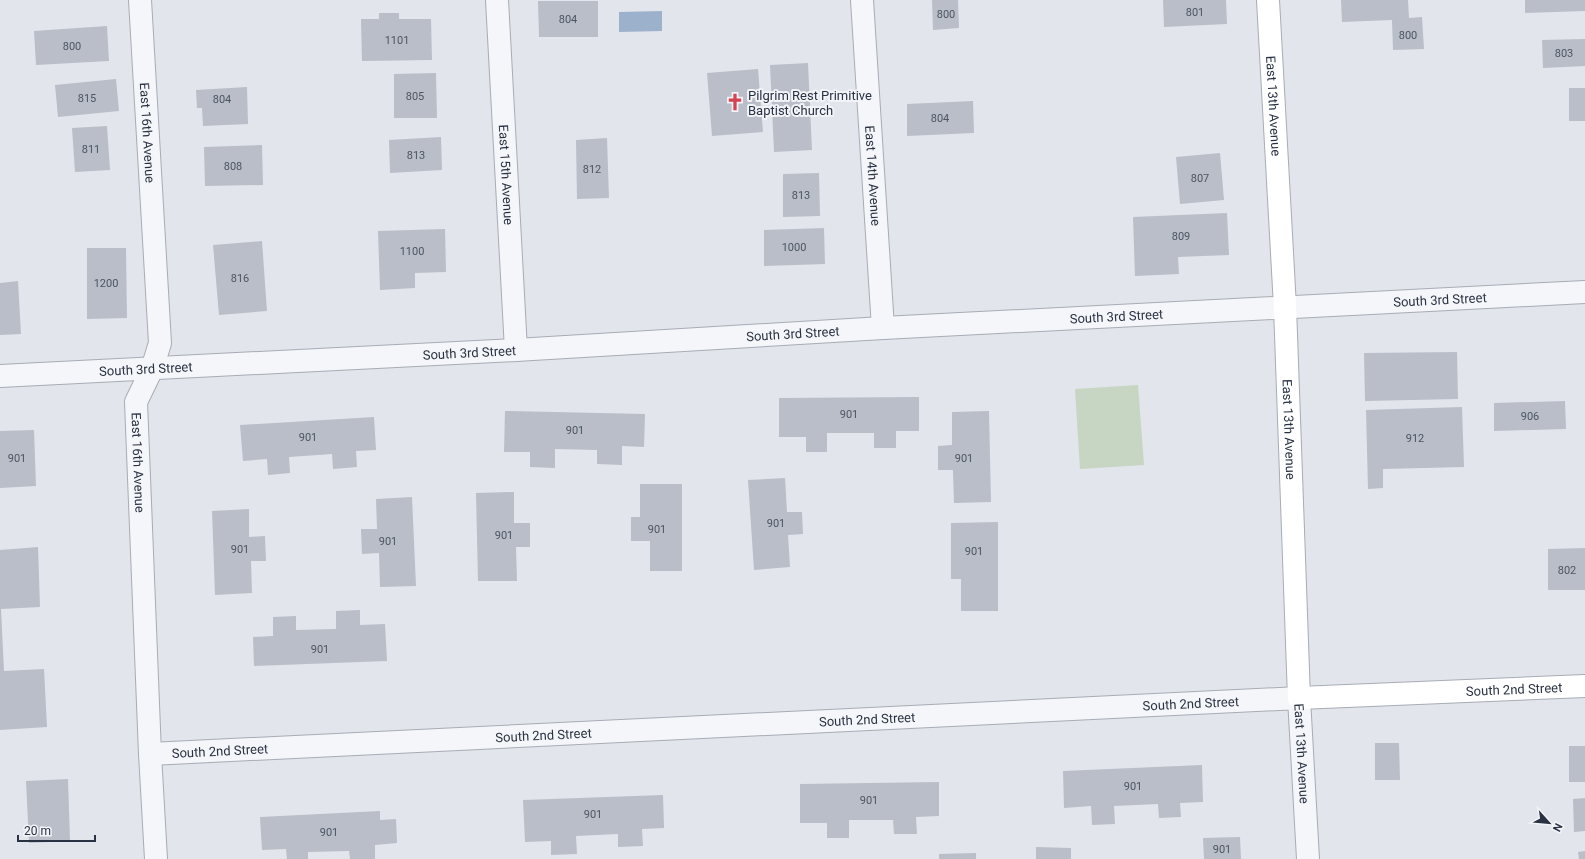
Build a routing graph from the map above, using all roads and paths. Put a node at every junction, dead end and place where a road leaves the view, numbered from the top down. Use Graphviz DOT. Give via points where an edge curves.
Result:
graph roads {
  1 [pos="140,0"];
  2 [pos="497,0"];
  3 [pos="862,0"];
  4 [pos="1268,0"];
  5 [pos="1585,292"];
  6 [pos="1285,307"];
  7 [pos="883,328"];
  8 [pos="516,350"];
  9 [pos="152,369"];
  10 [pos="0,376"];
  11 [pos="1585,686"];
  12 [pos="1299,698"];
  13 [pos="150,754"];
  14 [pos="156,859"];
  15 [pos="1308,859"];
  1 -- 9 [label="street, East 16th Avenue" via="160,344"];
  2 -- 8 [label="street, East 15th Avenue"];
  3 -- 7 [label="street, East 14th Avenue"];
  4 -- 6 [label="street, East 13th Avenue"];
  5 -- 6 [label="street, South 3rd Street"];
  6 -- 7 [label="street, South 3rd Street"];
  6 -- 12 [label="street, East 13th Avenue"];
  7 -- 8 [label="street, South 3rd Street"];
  8 -- 9 [label="street, South 3rd Street"];
  9 -- 10 [label="street, South 3rd Street"];
  9 -- 13 [label="street, East 16th Avenue" via="136,402"];
  11 -- 12 [label="street, South 2nd Street"];
  12 -- 13 [label="street, South 2nd Street"];
  12 -- 15 [label="street, East 13th Avenue"];
  13 -- 14 [label="street, East 16th Avenue"];
}
